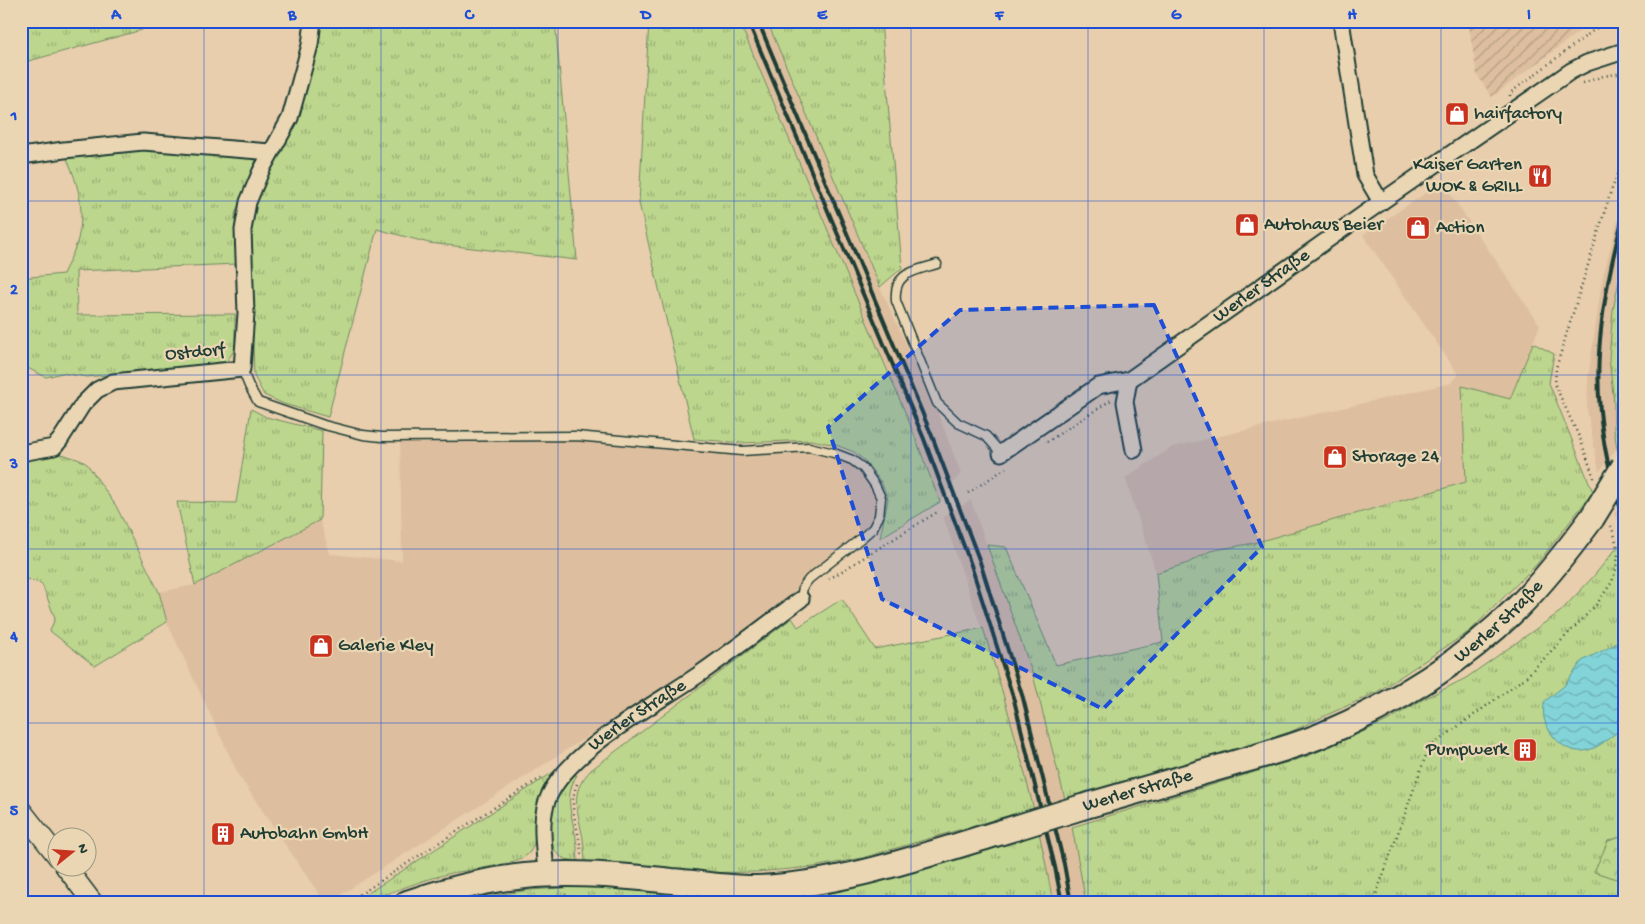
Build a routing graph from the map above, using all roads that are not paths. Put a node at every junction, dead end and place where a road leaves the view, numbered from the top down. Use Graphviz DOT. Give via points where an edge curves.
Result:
graph roads {
  1 [pos="313,21"];
  2 [pos="1341,21"];
  3 [pos="1624,51"];
  4 [pos="271,152"];
  5 [pos="21,156"];
  6 [pos="1381,202"];
  7 [pos="937,264"];
  8 [pos="242,369"];
  9 [pos="1129,380"];
  10 [pos="1134,450"];
  11 [pos="21,453"];
  12 [pos="1001,453"];
  13 [pos="1624,466"];
  14 [pos="802,599"];
  15 [pos="21,810"];
  16 [pos="48,844"];
  17 [pos="546,875"];
  18 [pos="73,876"];
  19 [pos="93,903"];
  20 [pos="407,903"];
  1 -- 4 [label="street, Ostdorf" via="310,45 290,118"];
  2 -- 6 [label="street" via="1365,174"];
  3 -- 6 [label="street, Werler Straße" via="1571,72"];
  4 -- 5 [label="street" via="143,142"];
  4 -- 8 [label="street, Ostdorf" via="248,202 243,230 246,320"];
  6 -- 9 [label="street, Werler Straße"];
  7 -- 12 [label="lane, Werler Straße" via="901,278 896,286 896,301 937,403 958,422 986,436"];
  8 -- 11 [label="street, Ostdorf" via="113,382 96,390 83,404 54,447"];
  8 -- 14 [label="lane" via="258,402 324,425 363,434 400,437 576,436 742,451 810,447 852,460 863,468 875,485 881,498 879,516 873,528 809,579"];
  9 -- 10 [label="street" via="1125,402"];
  9 -- 12 [label="street, Werler Straße" via="1098,386"];
  13 -- 17 [label="main road, Werler Straße, bridge" via="1600,519 1516,608 1478,643 1386,704 1320,736 868,871 816,882 756,888 575,885"];
  14 -- 17 [label="street, Werler Straße" via="700,674 598,742 562,775 548,797 543,820"];
  15 -- 16 [label="street"];
  17 -- 20 [label="main road, Werler Straße" via="476,883"];
  18 -- 19 [label="street"];
}
